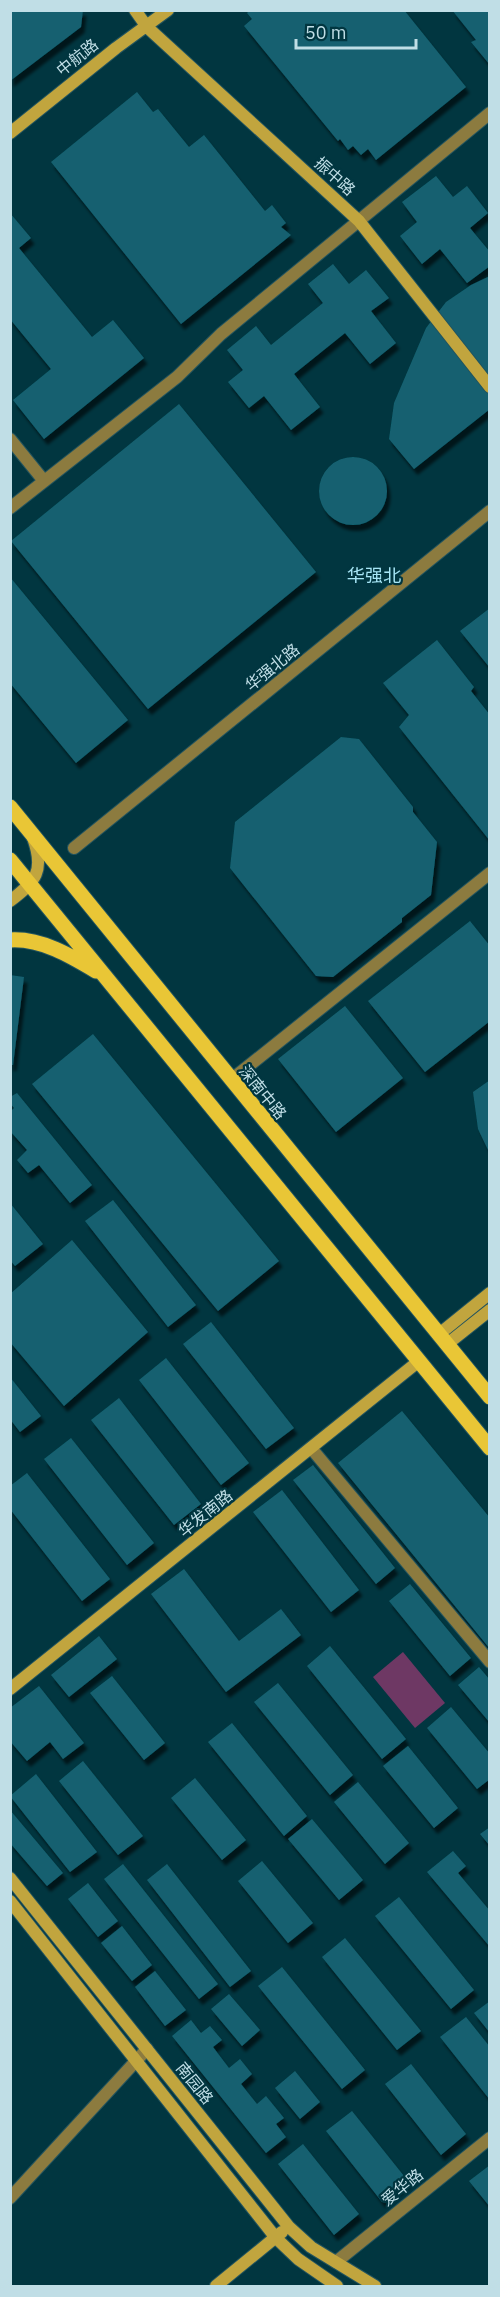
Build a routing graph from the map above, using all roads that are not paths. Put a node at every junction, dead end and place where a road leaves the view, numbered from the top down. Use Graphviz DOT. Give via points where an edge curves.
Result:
graph roads {
  1 [pos="135,10"];
  2 [pos="168,10"];
  3 [pos="147,27"];
  4 [pos="489,113"];
  5 [pos="10,133"];
  6 [pos="359,221"];
  7 [pos="489,387"];
  8 [pos="10,439"];
  9 [pos="44,481"];
  10 [pos="10,508"];
  11 [pos="489,511"];
  12 [pos="10,807"];
  13 [pos="32,834"];
  14 [pos="74,848"];
  15 [pos="10,860"];
  16 [pos="489,873"];
  17 [pos="30,885"];
  18 [pos="10,901"];
  19 [pos="10,940"];
  20 [pos="106,978"];
  21 [pos="231,1080"];
  22 [pos="489,1293"];
  23 [pos="489,1310"];
  24 [pos="442,1340"];
  25 [pos="419,1361"];
  26 [pos="489,1397"];
  27 [pos="489,1448"];
  28 [pos="311,1449"];
  29 [pos="489,1662"];
  30 [pos="10,1689"];
  31 [pos="10,1878"];
  32 [pos="10,1901"];
  33 [pos="147,2049"];
  34 [pos="137,2061"];
  35 [pos="489,2138"];
  36 [pos="10,2198"];
  37 [pos="289,2227"];
  38 [pos="276,2238"];
  39 [pos="336,2262"];
  40 [pos="216,2286"];
  41 [pos="337,2286"];
  42 [pos="375,2286"];
  1 -- 3 [label="main road, 振中路"];
  2 -- 3 [label="main road, 中航路"];
  3 -- 5 [label="main road, 中航路"];
  3 -- 6 [label="main road, 振中路"];
  4 -- 6 [label="street"];
  6 -- 7 [label="main road, 振中路"];
  6 -- 9 [label="street" via="220,334 177,376"];
  8 -- 9 [label="street"];
  9 -- 10 [label="street"];
  11 -- 14 [label="street, 华强北路"];
  12 -- 13 [label="main road, 深南中路"];
  13 -- 17 [label="main road" via="39,863"];
  13 -- 21 [label="main road, 深南中路"];
  15 -- 17 [label="main road"];
  16 -- 21 [label="street"];
  17 -- 18 [label="main road"];
  17 -- 20 [label="main road"];
  19 -- 20 [label="main road" via="51,948"];
  20 -- 25 [label="main road"];
  21 -- 24 [label="main road, 深南中路"];
  22 -- 24 [label="main road"];
  23 -- 24 [label="main road"];
  24 -- 26 [label="main road, 深南中路"];
  25 -- 27 [label="main road"];
  25 -- 28 [label="main road, 华发南路"];
  28 -- 29 [label="street"];
  28 -- 30 [label="main road, 华发南路"];
  31 -- 33 [label="main road, 南园路"];
  32 -- 34 [label="main road, 南园路"];
  33 -- 34 [label="street"];
  33 -- 37 [label="main road, 南园路"];
  34 -- 36 [label="street"];
  34 -- 38 [label="main road, 南园路"];
  35 -- 39 [label="street, 爱华路"];
  37 -- 38 [label="main road"];
  37 -- 39 [label="main road, 南园路"];
  38 -- 40 [label="main road"];
  38 -- 41 [label="main road, 南园路"];
  39 -- 42 [label="main road, 南园路"];
}
